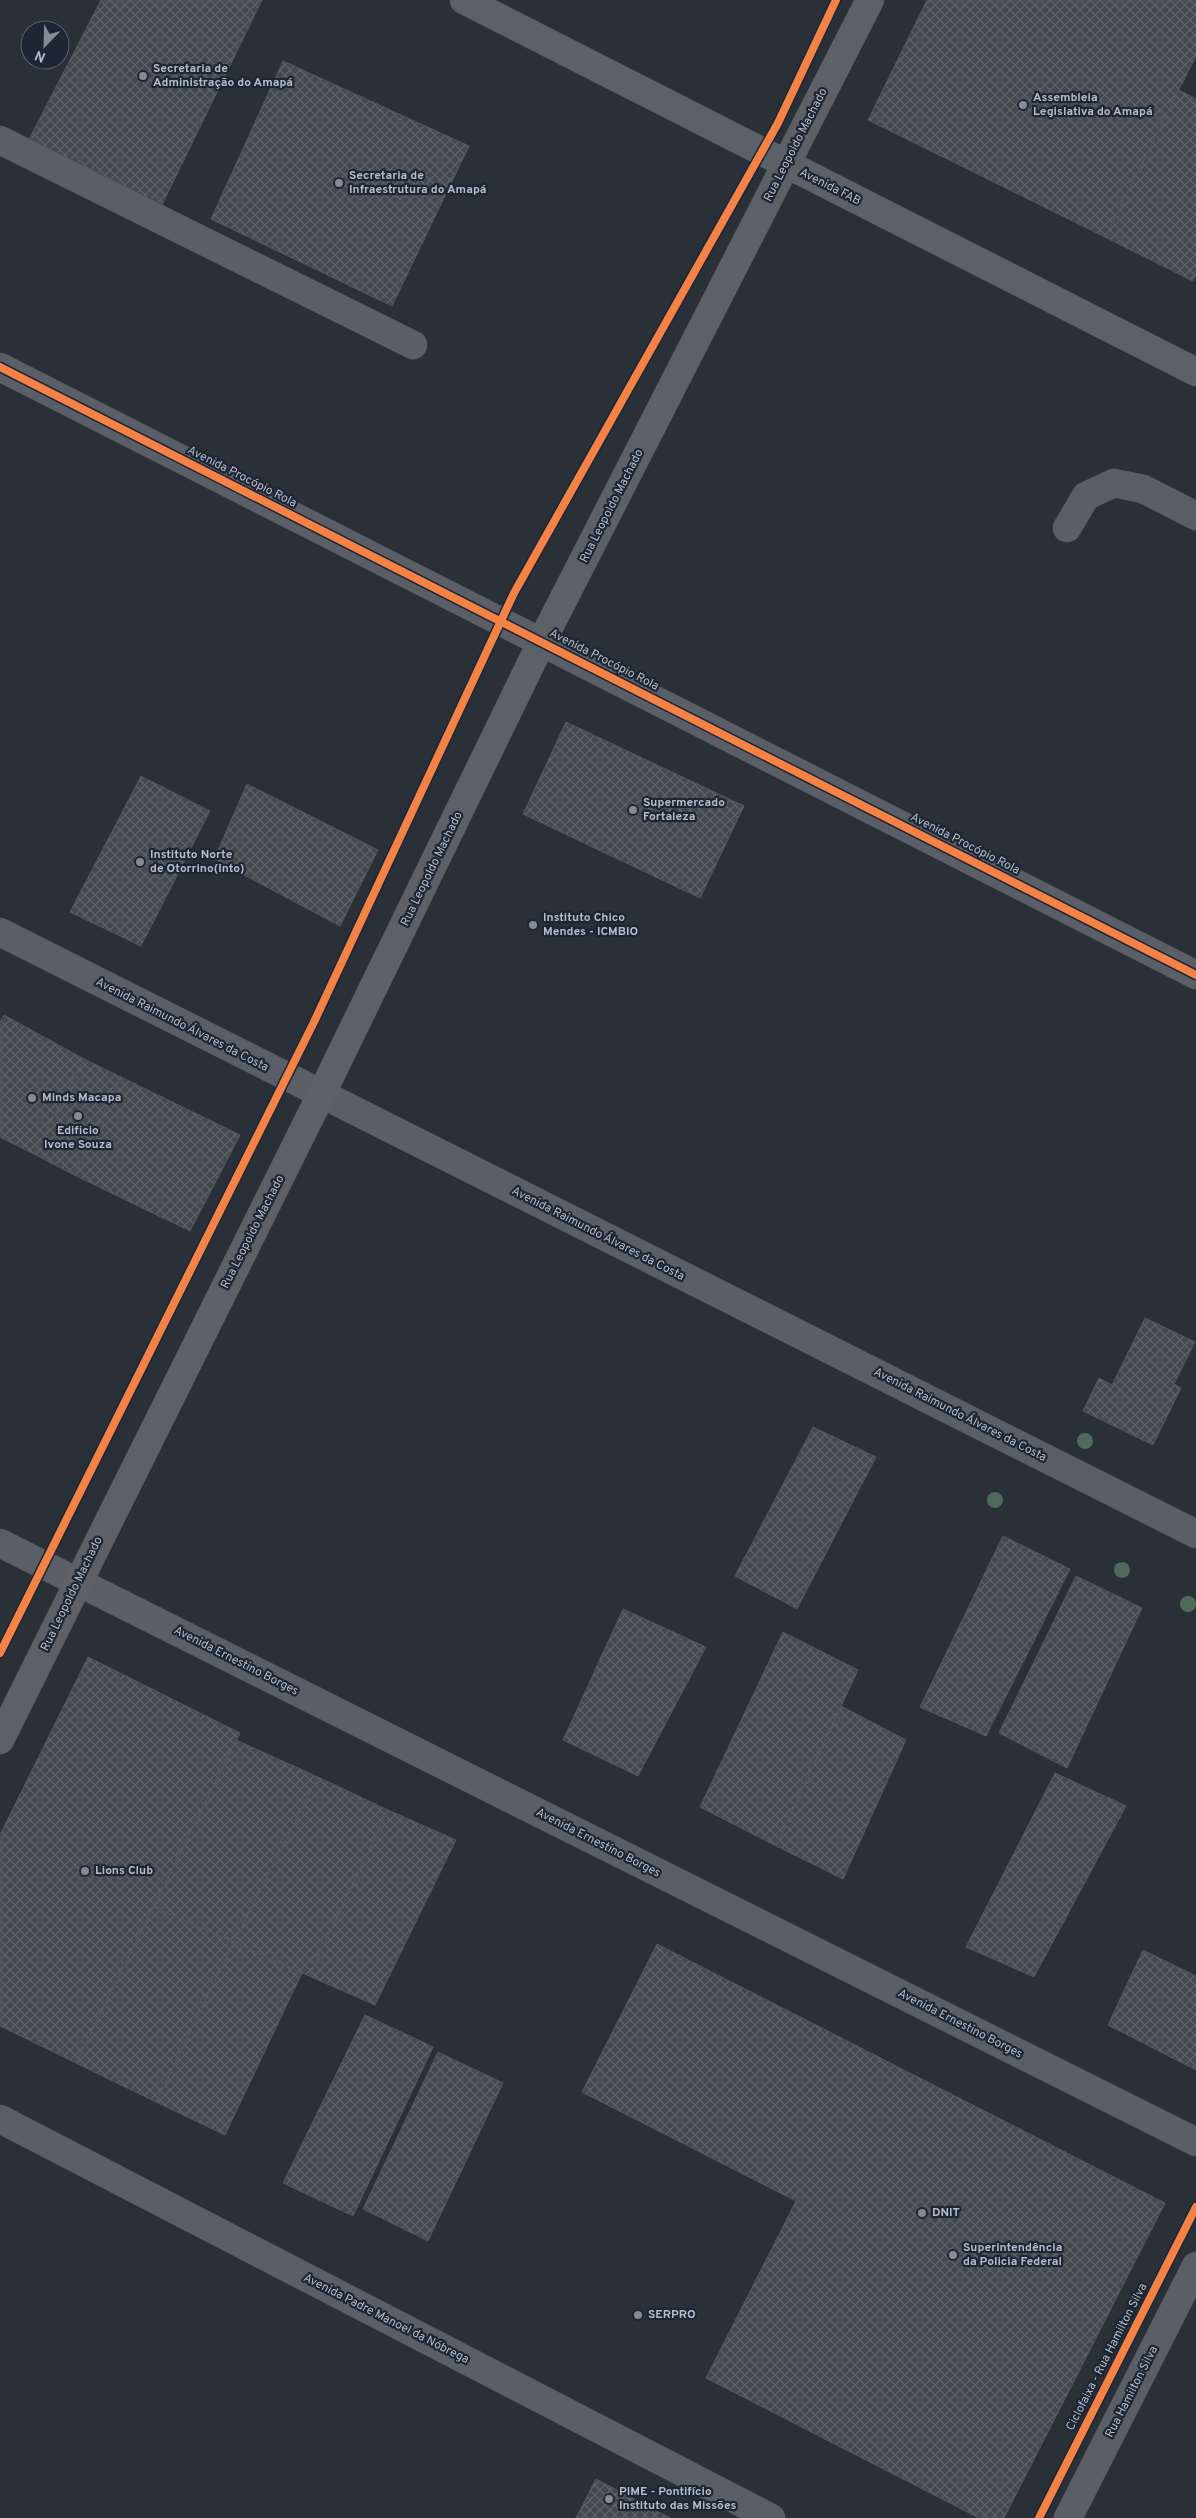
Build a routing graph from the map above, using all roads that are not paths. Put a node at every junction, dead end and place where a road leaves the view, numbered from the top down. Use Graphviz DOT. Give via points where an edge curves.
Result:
graph roads {
  1 [pos="464,0"];
  2 [pos="870,0"];
  3 [pos="0,140"];
  4 [pos="786,165"];
  5 [pos="413,345"];
  6 [pos="0,367"];
  7 [pos="1196,372"];
  8 [pos="1196,516"];
  9 [pos="1067,528"];
  10 [pos="542,641"];
  11 [pos="0,932"];
  12 [pos="1196,975"];
  13 [pos="321,1095"];
  14 [pos="1196,1534"];
  15 [pos="0,1543"];
  16 [pos="78,1582"];
  17 [pos="0,1740"];
  18 [pos="0,2119"];
  19 [pos="1196,2142"];
  20 [pos="1196,2266"];
  21 [pos="772,2518"];
  22 [pos="1068,2518"];
  1 -- 4 [label="main road, Avenida FAB"];
  2 -- 4 [label="main road, Rua Leopoldo Machado"];
  3 -- 5 [label="street"];
  4 -- 7 [label="main road, Avenida FAB"];
  4 -- 10 [label="main road, Rua Leopoldo Machado"];
  6 -- 10 [label="street, Avenida Procópio Rola"];
  8 -- 9 [label="street" via="1143,489 1114,483 1086,496"];
  10 -- 12 [label="street, Avenida Procópio Rola"];
  10 -- 13 [label="main road, Rua Leopoldo Machado"];
  11 -- 13 [label="street, Avenida Raimundo Álvares da Costa"];
  13 -- 14 [label="street, Avenida Raimundo Álvares da Costa"];
  13 -- 16 [label="main road, Rua Leopoldo Machado"];
  15 -- 16 [label="street, Avenida Ernestino Borges"];
  16 -- 17 [label="main road, Rua Leopoldo Machado"];
  16 -- 19 [label="street, Avenida Ernestino Borges"];
  18 -- 21 [label="street, Avenida Padre Manoel da Nóbrega"];
  20 -- 22 [label="street, Rua Hamilton Silva"];
}
